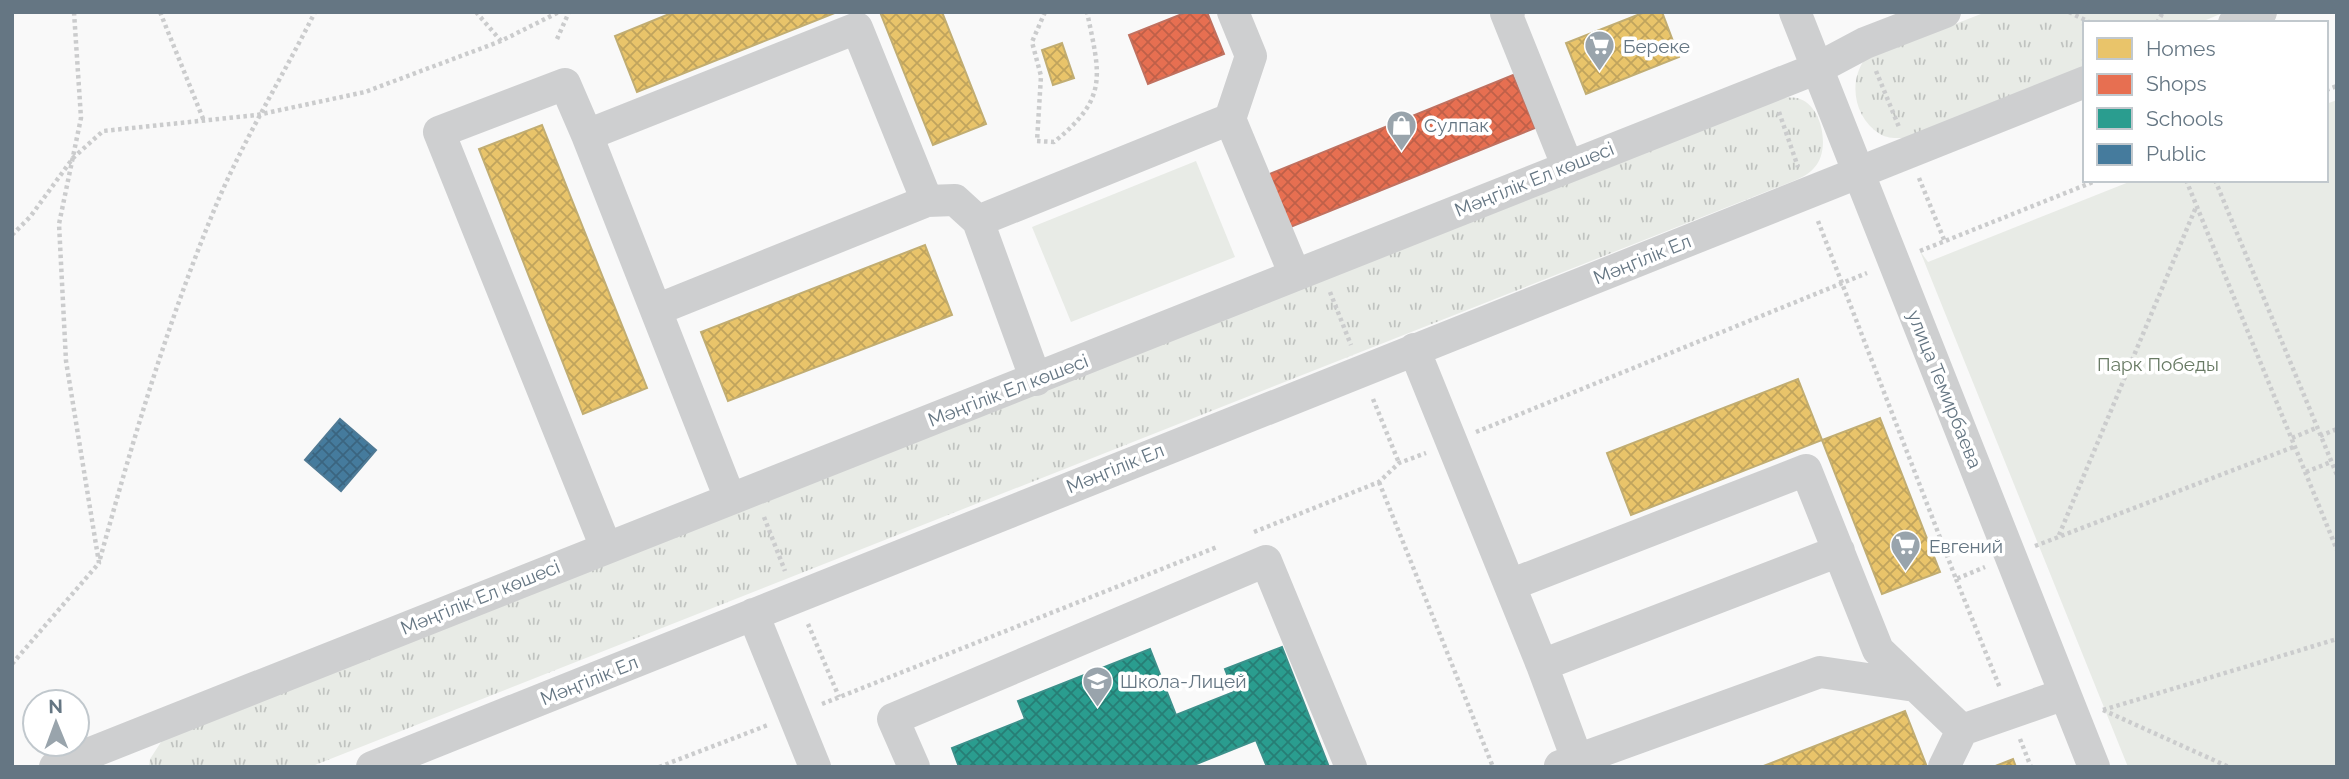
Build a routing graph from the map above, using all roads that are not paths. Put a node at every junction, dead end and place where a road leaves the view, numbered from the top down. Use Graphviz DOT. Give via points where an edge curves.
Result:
graph roads {
  1 [pos="1233,12"];
  2 [pos="1508,12"];
  3 [pos="1795,12"];
  4 [pos="1945,12"];
  5 [pos="2261,12"];
  6 [pos="2239,21"];
  7 [pos="1818,68"];
  8 [pos="2083,83"];
  9 [pos="1230,119"];
  10 [pos="587,135"];
  11 [pos="1567,165"];
  12 [pos="1859,173"];
  13 [pos="927,201"];
  14 [pos="978,222"];
  15 [pos="1295,275"];
  16 [pos="656,310"];
  17 [pos="1413,349"];
  18 [pos="1036,380"];
  19 [pos="725,486"];
  20 [pos="601,535"];
  21 [pos="1839,551"];
  22 [pos="1510,585"];
  23 [pos="752,614"];
  24 [pos="1542,665"];
  25 [pos="1915,686"];
  26 [pos="2065,694"];
  27 [pos="1962,730"];
  28 [pos="1572,764"];
  29 [pos="70,765"];
  30 [pos="372,767"];
  31 [pos="815,767"];
  32 [pos="914,767"];
  33 [pos="1350,767"];
  34 [pos="1944,767"];
  35 [pos="2094,767"];
  1 -- 9 [label="street" via="1251,57"];
  2 -- 11 [label="street"];
  3 -- 7 [label="street, улица Темирбаева"];
  4 -- 7 [label="street, Мәңгілік Ел көшесі" via="1865,43"];
  5 -- 6 [label="street"];
  7 -- 11 [label="street, Мәңгілік Ел көшесі"];
  7 -- 12 [label="street, улица Темирбаева"];
  8 -- 12 [label="street"];
  9 -- 14 [label="street"];
  9 -- 15 [label="street"];
  10 -- 13 [label="street" via="857,28"];
  10 -- 16 [label="street"];
  10 -- 20 [label="street" via="565,84 439,132"];
  11 -- 15 [label="street, Мәңгілік Ел көшесі"];
  12 -- 17 [label="street, Мәңгілік Ел"];
  12 -- 26 [label="street, улица Темирбаева"];
  13 -- 14 [label="street" via="956,200"];
  13 -- 16 [label="street"];
  14 -- 18 [label="street"];
  15 -- 18 [label="street, Мәңгілік Ел көшесі"];
  16 -- 19 [label="street"];
  17 -- 22 [label="street"];
  17 -- 23 [label="street, Мәңгілік Ел"];
  18 -- 29 [label="street, Мәңгілік Ел көшесі" via="752,489"];
  21 -- 22 [label="street" via="1806,470"];
  21 -- 24 [label="street"];
  21 -- 25 [label="street" via="1878,650"];
  22 -- 24 [label="street"];
  23 -- 30 [label="street, Мәңгілік Ел"];
  23 -- 31 [label="street"];
  24 -- 28 [label="street"];
  25 -- 27 [label="street"];
  25 -- 28 [label="street" via="1820,672"];
  26 -- 27 [label="street"];
  26 -- 35 [label="street, улица Темирбаева"];
  27 -- 34 [label="street"];
  32 -- 33 [label="street" via="893,719 1266,561"];
}
